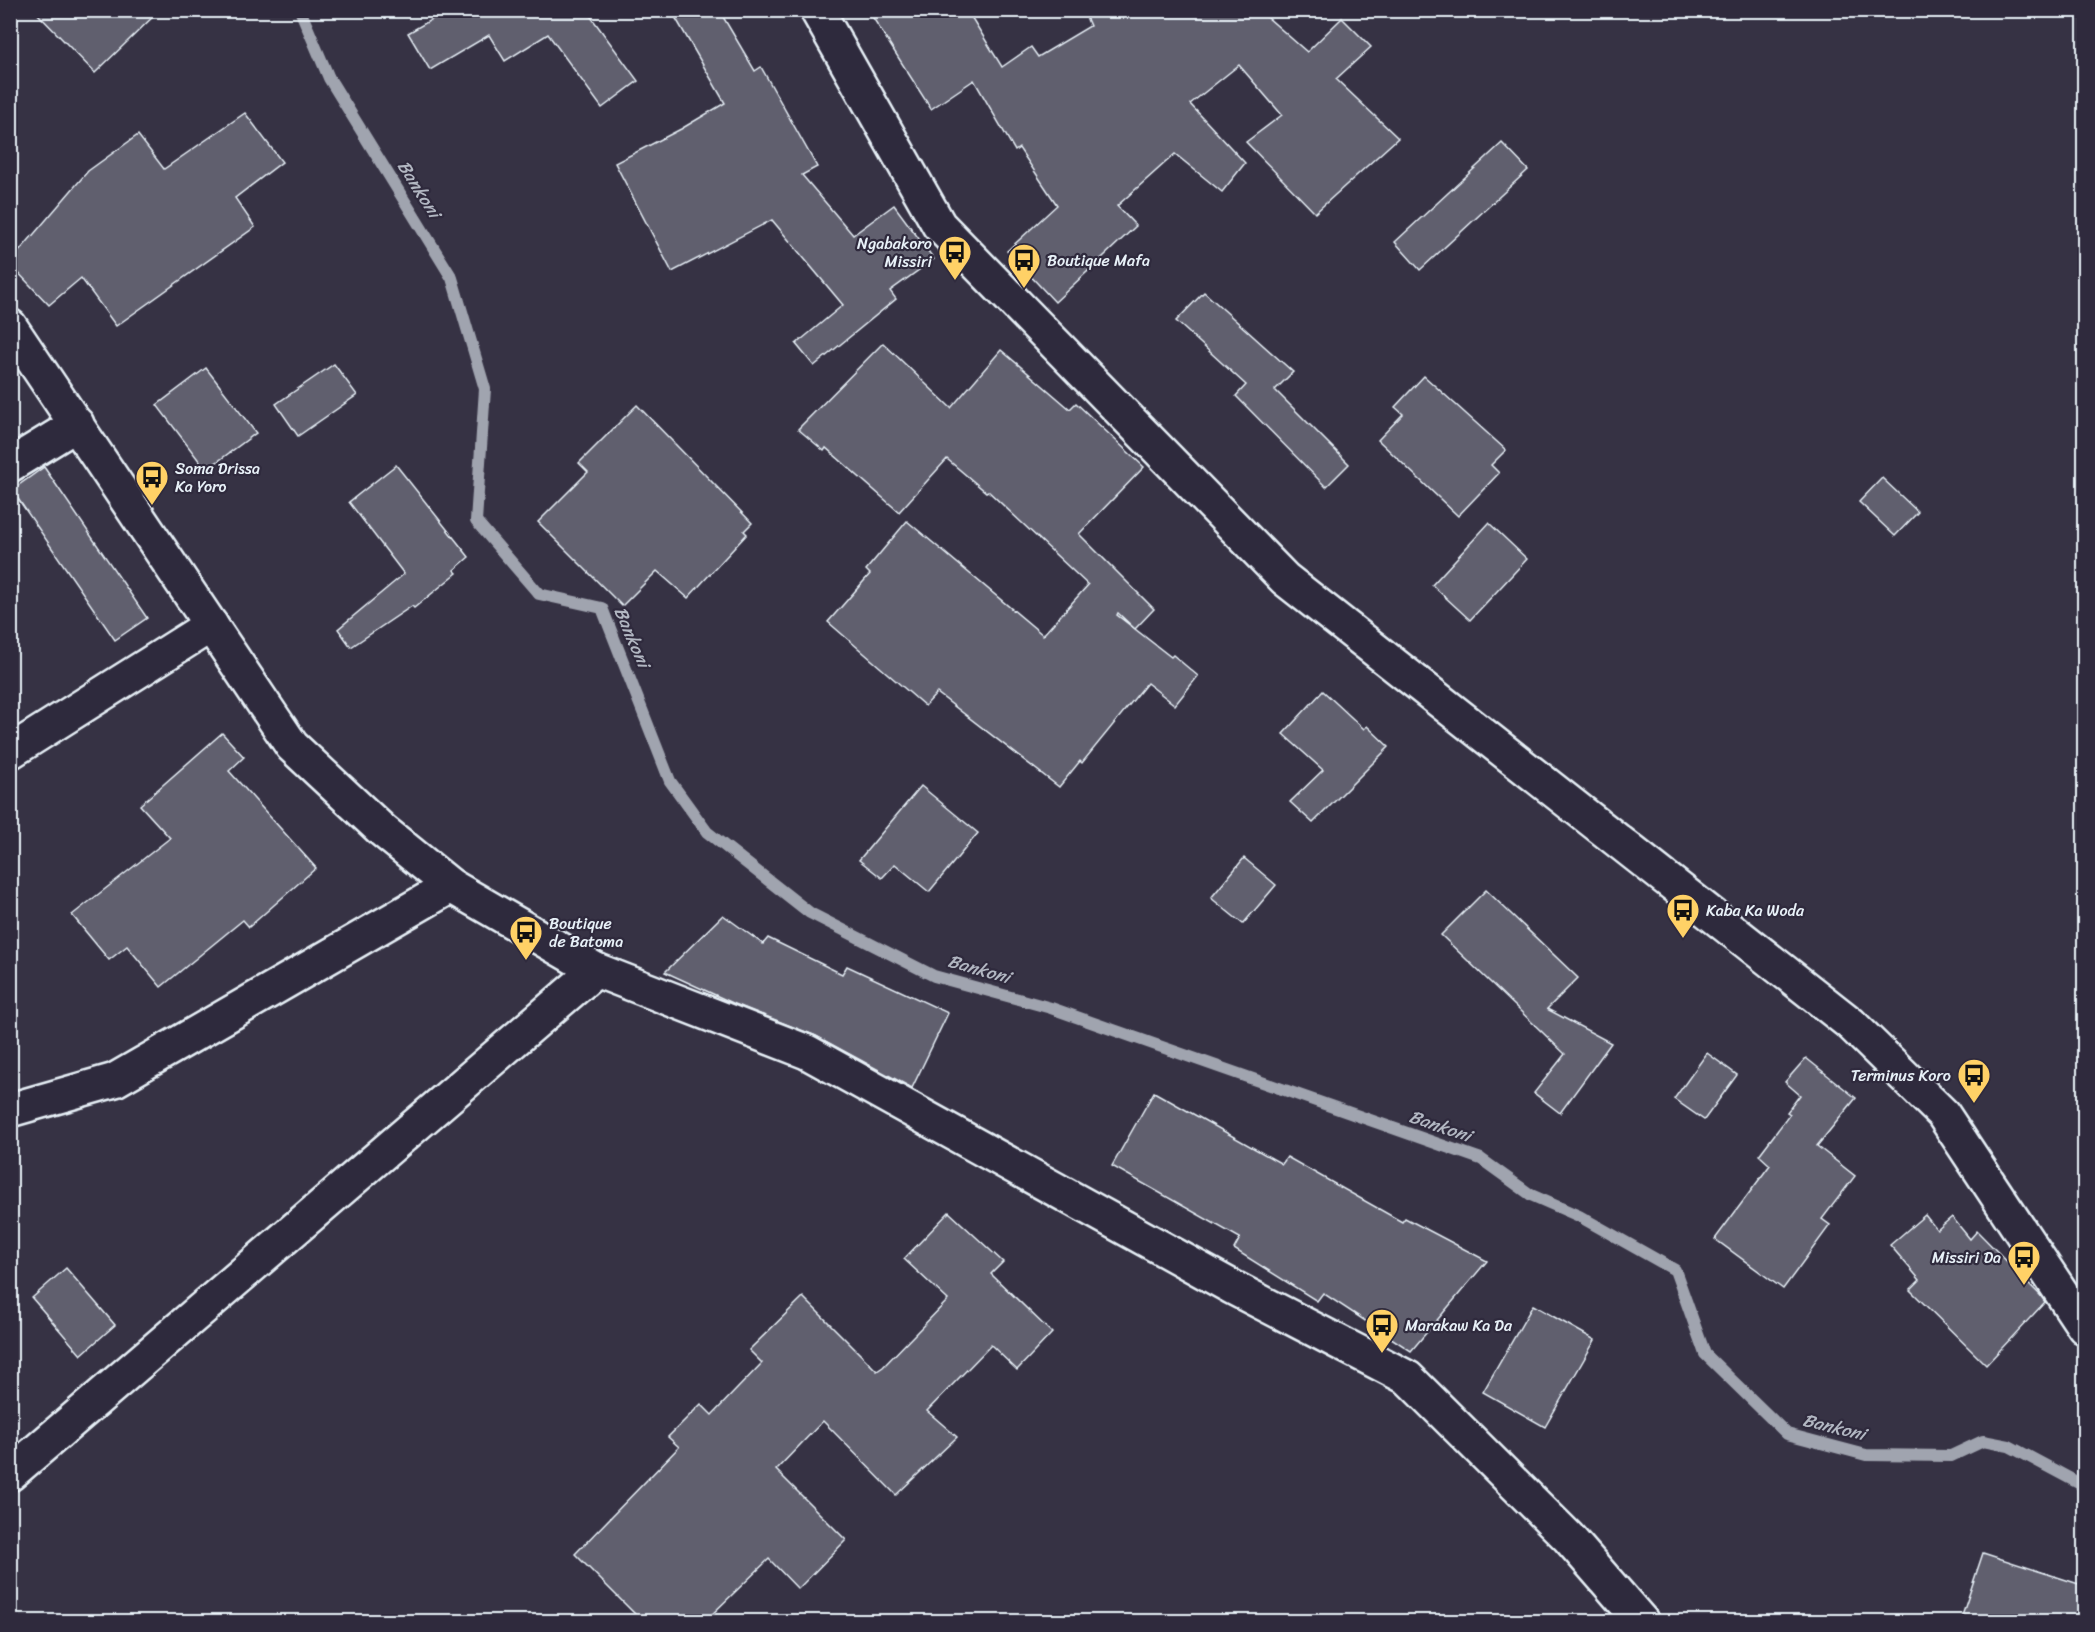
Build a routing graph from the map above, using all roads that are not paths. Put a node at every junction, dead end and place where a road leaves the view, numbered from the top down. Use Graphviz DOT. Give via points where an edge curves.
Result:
graph roads {
  1 [pos="817,10"];
  2 [pos="10,326"];
  3 [pos="77,424"];
  4 [pos="10,465"];
  5 [pos="211,625"];
  6 [pos="10,752"];
  7 [pos="452,886"];
  8 [pos="596,970"];
  9 [pos="10,1110"];
  10 [pos="2085,1327"];
  11 [pos="10,1474"];
  12 [pos="1642,1622"];
  1 -- 10 [label="street" via="939,225 1285,579 1851,1024 1943,1114"];
  2 -- 3 [label="street"];
  3 -- 4 [label="street"];
  3 -- 5 [label="street"];
  5 -- 6 [label="street"];
  5 -- 7 [label="street" via="292,746 382,830"];
  7 -- 8 [label="street"];
  7 -- 9 [label="street" via="115,1080"];
  8 -- 11 [label="street"];
  8 -- 12 [label="street" via="807,1052 1232,1287 1408,1378 1568,1538"];
}
